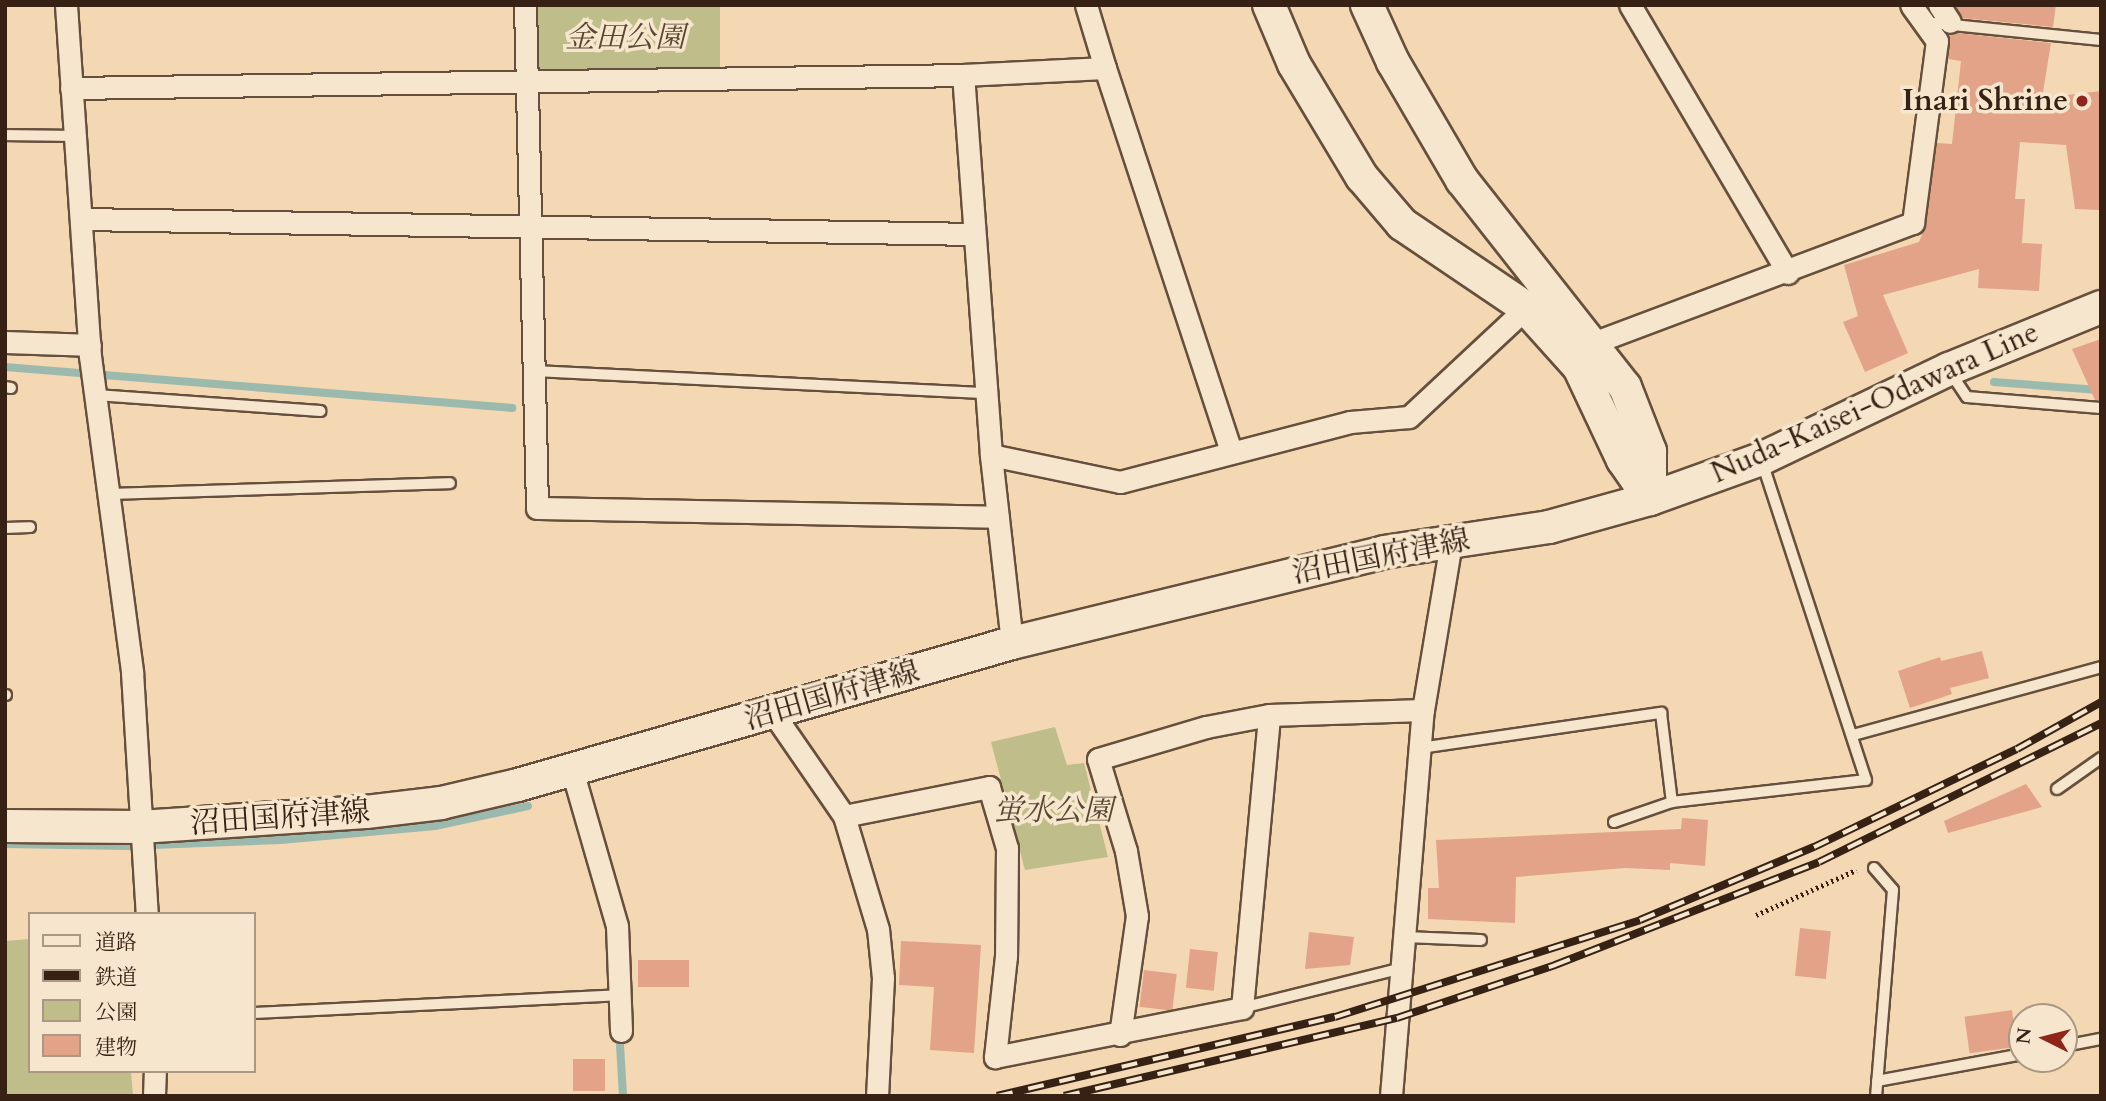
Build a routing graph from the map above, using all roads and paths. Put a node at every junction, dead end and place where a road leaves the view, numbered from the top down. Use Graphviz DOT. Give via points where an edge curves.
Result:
graph roads {
  1 [pos="66,5"];
  2 [pos="525,5"];
  3 [pos="1086,5"];
  4 [pos="1269,5"];
  5 [pos="1367,5"];
  6 [pos="1630,5"];
  7 [pos="1917,14"];
  8 [pos="1945,14"];
  9 [pos="2101,40"];
  10 [pos="1105,68"];
  11 [pos="963,75"];
  12 [pos="529,83"];
  13 [pos="71,88"];
  14 [pos="5,135"];
  15 [pos="74,136"];
  16 [pos="81,219"];
  17 [pos="531,227"];
  18 [pos="974,234"];
  19 [pos="1788,273"];
  20 [pos="2101,307"];
  21 [pos="1526,308"];
  22 [pos="5,342"];
  23 [pos="1593,343"];
  24 [pos="90,351"];
  25 [pos="1949,369"];
  26 [pos="534,371"];
  27 [pos="95,391"];
  28 [pos="987,393"];
  29 [pos="2101,408"];
  30 [pos="320,411"];
  31 [pos="1231,452"];
  32 [pos="991,455"];
  33 [pos="1761,459"];
  34 [pos="450,483"];
  35 [pos="107,494"];
  36 [pos="1650,499"];
  37 [pos="998,517"];
  38 [pos="30,527"];
  39 [pos="5,528"];
  40 [pos="1451,542"];
  41 [pos="1012,643"];
  42 [pos="2101,667"];
  43 [pos="1423,710"];
  44 [pos="773,713"];
  45 [pos="1269,715"];
  46 [pos="1853,735"];
  47 [pos="1420,748"];
  48 [pos="2101,758"];
  49 [pos="572,770"];
  50 [pos="2057,789"];
  51 [pos="1672,802"];
  52 [pos="844,816"];
  53 [pos="1614,822"];
  54 [pos="5,826"];
  55 [pos="140,827"];
  56 [pos="1874,868"];
  57 [pos="147,912"];
  58 [pos="1756,915"];
  59 [pos="1403,937"];
  60 [pos="1481,940"];
  61 [pos="1399,969"];
  62 [pos="619,995"];
  63 [pos="1242,1008"];
  64 [pos="256,1013"];
  65 [pos="621,1031"];
  66 [pos="1120,1035"];
  67 [pos="2101,1039"];
  68 [pos="2078,1043"];
  69 [pos="2008,1057"];
  70 [pos="155,1073"];
  71 [pos="1877,1081"];
  72 [pos="154,1096"];
  73 [pos="877,1096"];
  74 [pos="1391,1096"];
  75 [pos="1876,1096"];
  1 -- 13 [label="street"];
  2 -- 12 [label="street"];
  3 -- 10 [label="street"];
  4 -- 21 [label="main road" via="1294,64 1362,177 1402,224"];
  5 -- 23 [label="main road" via="1393,62 1462,180"];
  6 -- 19 [label="street"];
  7 -- 8 [label="lane"];
  7 -- 19 [label="street" via="1937,41 1913,223"];
  8 -- 9 [label="lane"];
  10 -- 11 [label="street"];
  10 -- 31 [label="street"];
  11 -- 12 [label="street"];
  11 -- 18 [label="street"];
  12 -- 13 [label="street"];
  12 -- 17 [label="street"];
  13 -- 15 [label="street"];
  14 -- 15 [label="lane"];
  15 -- 16 [label="street"];
  16 -- 17 [label="street"];
  16 -- 24 [label="street"];
  17 -- 18 [label="street"];
  17 -- 26 [label="street"];
  18 -- 28 [label="street"];
  19 -- 23 [label="street"];
  20 -- 25 [label="main road, Nuda-Kaisei-Odawara Line"];
  21 -- 31 [label="street" via="1409,417 1350,422"];
  21 -- 36 [label="main road" via="1579,367 1617,439 1623,460"];
  22 -- 24 [label="street"];
  23 -- 36 [label="main road" via="1625,387 1650,451"];
  24 -- 27 [label="street"];
  25 -- 29 [label="lane" via="1967,397"];
  25 -- 33 [label="main road, Nuda-Kaisei-Odawara Line"];
  26 -- 28 [label="lane"];
  26 -- 37 [label="street" via="537,508"];
  27 -- 30 [label="lane"];
  27 -- 35 [label="street"];
  28 -- 32 [label="street"];
  31 -- 32 [label="street" via="1120,482"];
  32 -- 37 [label="street"];
  33 -- 36 [label="main road, Nuda-Kaisei-Odawara Line"];
  33 -- 46 [label="lane"];
  34 -- 35 [label="lane"];
  35 -- 55 [label="street" via="132,672"];
  36 -- 40 [label="main road, 沼田国府津線" via="1549,527"];
  37 -- 41 [label="street"];
  38 -- 39 [label="lane"];
  40 -- 41 [label="main road, 沼田国府津線" via="1384,552"];
  40 -- 43 [label="street"];
  41 -- 44 [label="main road, 沼田国府津線"];
  42 -- 46 [label="lane"];
  43 -- 45 [label="street"];
  43 -- 47 [label="street"];
  44 -- 49 [label="main road, 沼田国府津線"];
  44 -- 52 [label="street"];
  45 -- 63 [label="street"];
  45 -- 66 [label="street" via="1206,727 1098,758 1126,851 1137,916"];
  46 -- 51 [label="lane" via="1866,780"];
  47 -- 51 [label="lane" via="1661,712"];
  47 -- 59 [label="street"];
  48 -- 50 [label="lane"];
  49 -- 55 [label="main road, 沼田国府津線" via="402,809"];
  49 -- 62 [label="street" via="617,926"];
  51 -- 53 [label="lane"];
  52 -- 66 [label="street" via="989,787 1007,848 1006,956 995,1057"];
  52 -- 73 [label="street" via="878,929 883,978"];
  54 -- 55 [label="main road, 沼田国府津線"];
  55 -- 57 [label="street"];
  56 -- 58 [label="path" via="1861,868"];
  56 -- 71 [label="lane" via="1893,890"];
  59 -- 60 [label="lane"];
  59 -- 61 [label="street"];
  61 -- 63 [label="lane"];
  61 -- 74 [label="street"];
  62 -- 64 [label="lane"];
  62 -- 65 [label="street"];
  63 -- 66 [label="street"];
  67 -- 68 [label="lane"];
  69 -- 71 [label="lane"];
  70 -- 72 [label="street"];
  71 -- 75 [label="lane"];
}
